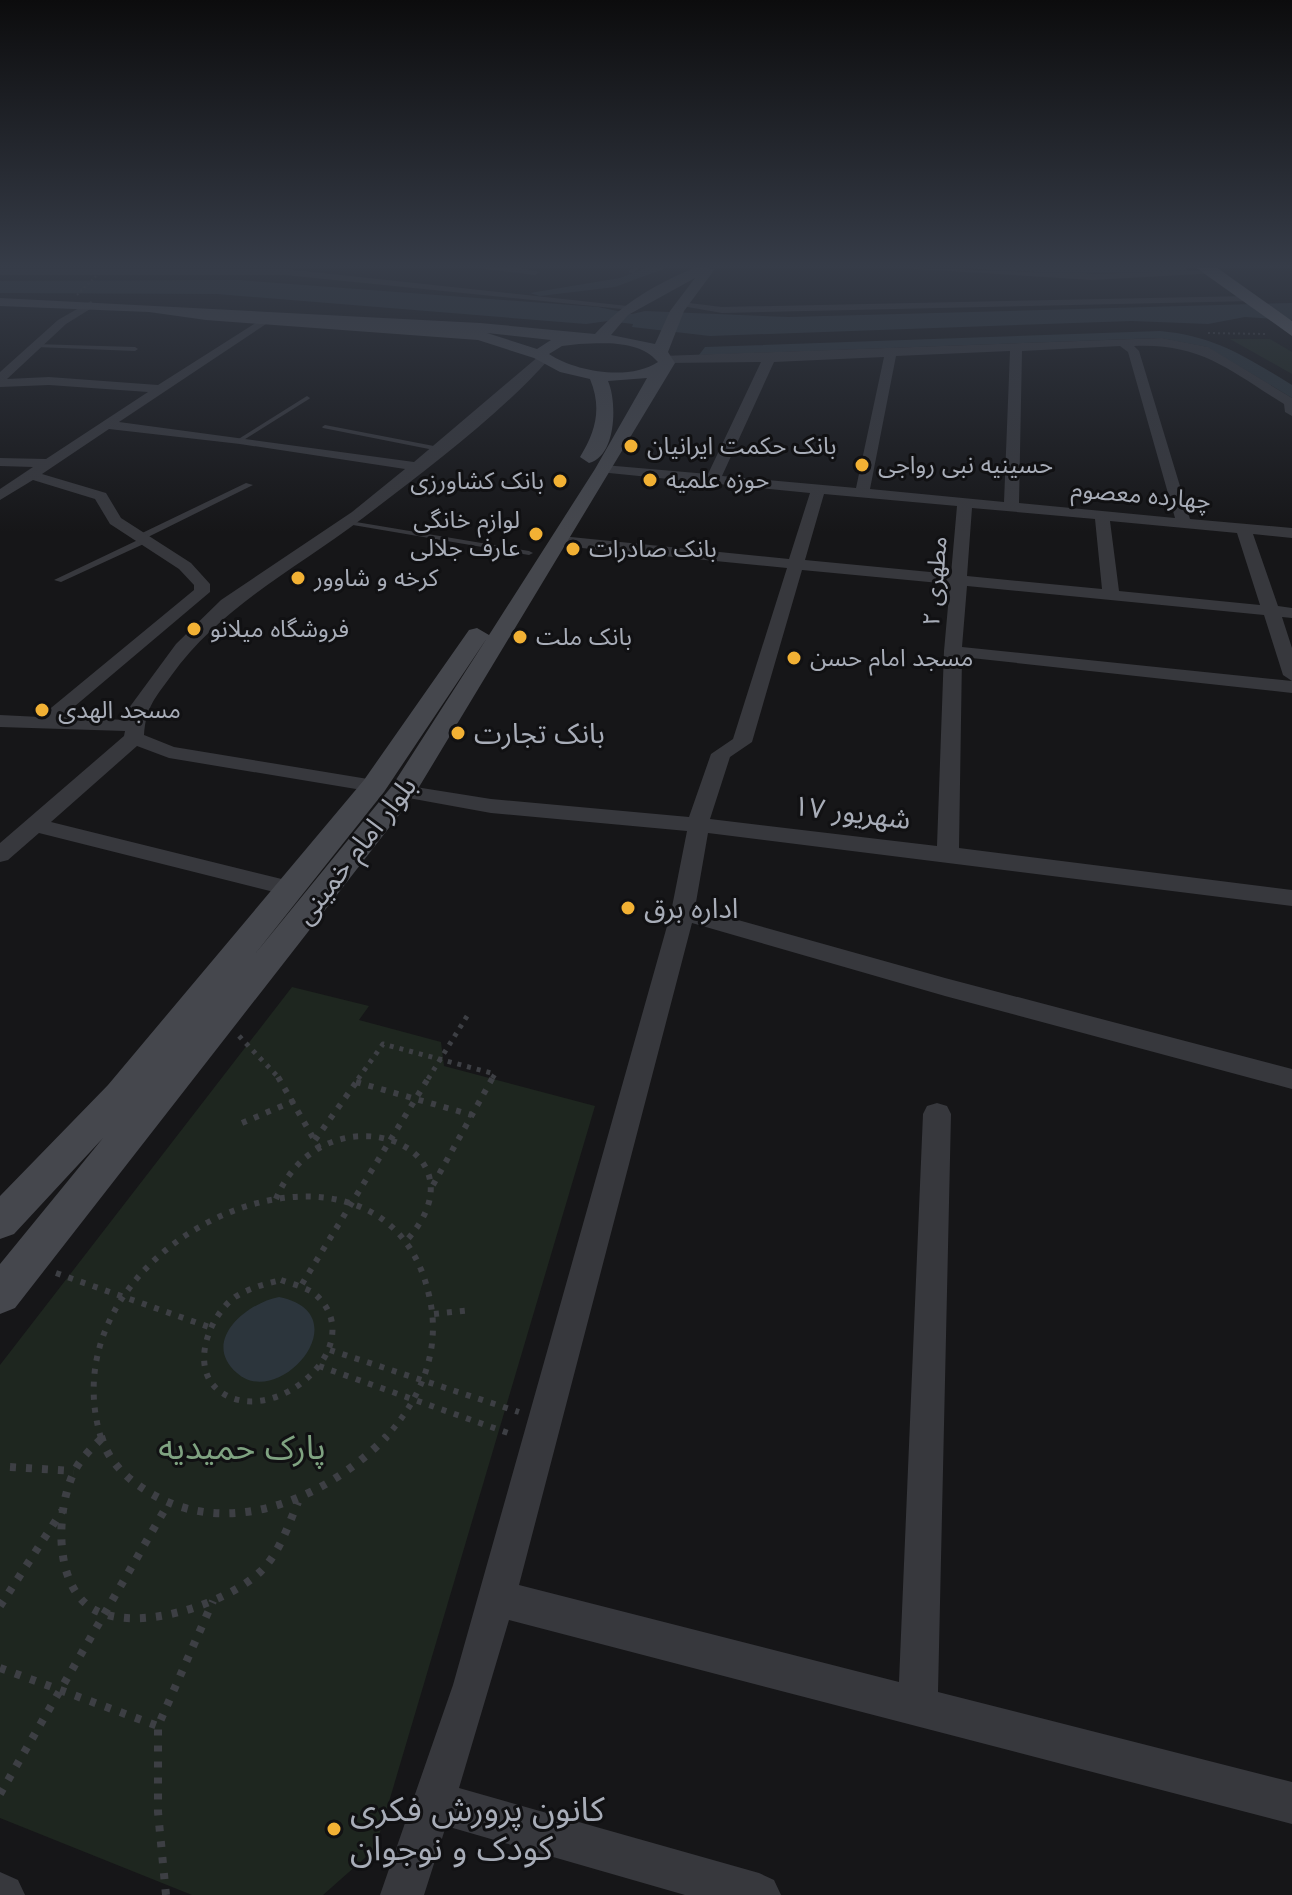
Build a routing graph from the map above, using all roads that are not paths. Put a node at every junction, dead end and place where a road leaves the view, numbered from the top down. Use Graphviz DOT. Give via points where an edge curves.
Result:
graph roads {
  1 [pos="26,355"];
  2 [pos="212,355"];
  3 [pos="536,355"];
  4 [pos="655,355"];
  5 [pos="663,355"];
  6 [pos="856,355"];
  7 [pos="891,355"];
  8 [pos="1016,355"];
  9 [pos="1131,355"];
  10 [pos="1215,355"];
  11 [pos="541,357"];
  12 [pos="769,359"];
  13 [pos="662,360"];
  14 [pos="597,375"];
  15 [pos="0,381"];
  16 [pos="161,389"];
  17 [pos="307,398"];
  18 [pos="1291,407"];
  19 [pos="106,425"];
  20 [pos="325,427"];
  21 [pos="240,440"];
  22 [pos="439,449"];
  23 [pos="0,462"];
  24 [pos="49,463"];
  25 [pos="418,467"];
  26 [pos="604,469"];
  27 [pos="30,475"];
  28 [pos="713,480"];
  29 [pos="249,485"];
  30 [pos="818,491"];
  31 [pos="862,495"];
  32 [pos="0,496"];
  33 [pos="965,504"];
  34 [pos="1011,508"];
  35 [pos="1102,516"];
  36 [pos="347,522"];
  37 [pos="1184,523"];
  38 [pos="1244,529"];
  39 [pos="1292,533"];
  40 [pos="143,539"];
  41 [pos="561,541"];
  42 [pos="529,553"];
  43 [pos="796,564"];
  44 [pos="58,580"];
  45 [pos="958,580"];
  46 [pos="1111,596"];
  47 [pos="1271,611"];
  48 [pos="1292,613"];
  49 [pos="953,651"];
  50 [pos="1292,675"];
  51 [pos="1292,687"];
  52 [pos="0,721"];
  53 [pos="45,722"];
  54 [pos="135,732"];
  55 [pos="374,786"];
  56 [pos="403,791"];
  57 [pos="35,825"];
  58 [pos="700,827"];
  59 [pos="948,854"];
  60 [pos="0,855"];
  61 [pos="290,888"];
  62 [pos="1292,898"];
  63 [pos="683,912"];
  64 [pos="1292,1079"];
  65 [pos="937,1114"];
  66 [pos="0,1222"];
  67 [pos="0,1295"];
  68 [pos="496,1598"];
  69 [pos="918,1707"];
  70 [pos="433,1801"];
  71 [pos="1292,1803"];
  72 [pos="402,1895"];
  73 [pos="759,1895"];
  1 -- 15 [label="street"];
  2 -- 16 [label="street"];
  3 -- 11 [label="main road"];
  4 -- 13 [label="main road"];
  5 -- 13 [label="main road, بلوار امام خمینی"];
  6 -- 12 [label="street"];
  7 -- 31 [label="street"];
  8 -- 34 [label="street"];
  9 -- 37 [label="street"];
  10 -- 18 [label="street"];
  11 -- 14 [label="main road" via="568,370"];
  11 -- 22 [label="street"];
  12 -- 13 [label="street"];
  12 -- 28 [label="street"];
  13 -- 14 [label="main road"];
  13 -- 26 [label="main road, بلوار امام خمینی"];
  14 -- 42 [label="main road, بلوار امام خمینی" via="608,409 606,430"];
  15 -- 16 [label="street"];
  16 -- 19 [label="street"];
  17 -- 21 [label="lane"];
  19 -- 21 [label="street"];
  19 -- 24 [label="street"];
  20 -- 22 [label="lane"];
  21 -- 25 [label="street"];
  22 -- 25 [label="street"];
  23 -- 24 [label="street"];
  24 -- 27 [label="street"];
  25 -- 36 [label="street"];
  26 -- 28 [label="street, چهارده معصوم"];
  26 -- 41 [label="main road, بلوار امام خمینی"];
  27 -- 32 [label="street"];
  27 -- 40 [label="street" via="101,496 115,521"];
  28 -- 30 [label="street, چهارده معصوم"];
  29 -- 40 [label="lane"];
  30 -- 31 [label="street, چهارده معصوم"];
  30 -- 43 [label="street"];
  31 -- 33 [label="street, چهارده معصوم"];
  33 -- 34 [label="street, چهارده معصوم"];
  33 -- 45 [label="street, مطهری ۲"];
  34 -- 35 [label="street, چهارده معصوم"];
  35 -- 37 [label="street, چهارده معصوم"];
  35 -- 46 [label="street"];
  36 -- 42 [label="lane"];
  36 -- 54 [label="street" via="227,604 193,637 136,712"];
  37 -- 38 [label="street, چهارده معصوم"];
  38 -- 39 [label="street, چهارده معصوم"];
  38 -- 47 [label="street"];
  40 -- 44 [label="lane"];
  40 -- 53 [label="street" via="185,566 202,584 202,592"];
  41 -- 43 [label="street"];
  41 -- 56 [label="main road, بلوار امام خمینی"];
  42 -- 55 [label="main road, بلوار امام خمینی"];
  43 -- 45 [label="street"];
  43 -- 58 [label="street" via="742,742 721,754 703,800"];
  45 -- 46 [label="street"];
  45 -- 49 [label="street, مطهری ۲"];
  46 -- 47 [label="street"];
  47 -- 48 [label="street"];
  47 -- 50 [label="street"];
  49 -- 51 [label="street"];
  49 -- 59 [label="street, مطهری ۲"];
  52 -- 53 [label="street"];
  53 -- 54 [label="street"];
  54 -- 55 [label="street" via="169,752"];
  54 -- 57 [label="street"];
  55 -- 61 [label="main road, بلوار امام خمینی"];
  56 -- 58 [label="street, ۱۷ شهریور" via="491,806"];
  56 -- 67 [label="main road, بلوار امام خمینی"];
  57 -- 60 [label="street"];
  57 -- 61 [label="street"];
  58 -- 59 [label="street, ۱۷ شهریور"];
  58 -- 63 [label="street"];
  59 -- 62 [label="street, ۱۷ شهریور"];
  61 -- 66 [label="main road, بلوار امام خمینی" via="121,1095"];
  63 -- 64 [label="street"];
  63 -- 68 [label="street"];
  65 -- 69 [label="street"];
  68 -- 69 [label="street"];
  68 -- 70 [label="street"];
  69 -- 71 [label="street"];
  70 -- 72 [label="street"];
  70 -- 73 [label="street"];
}
